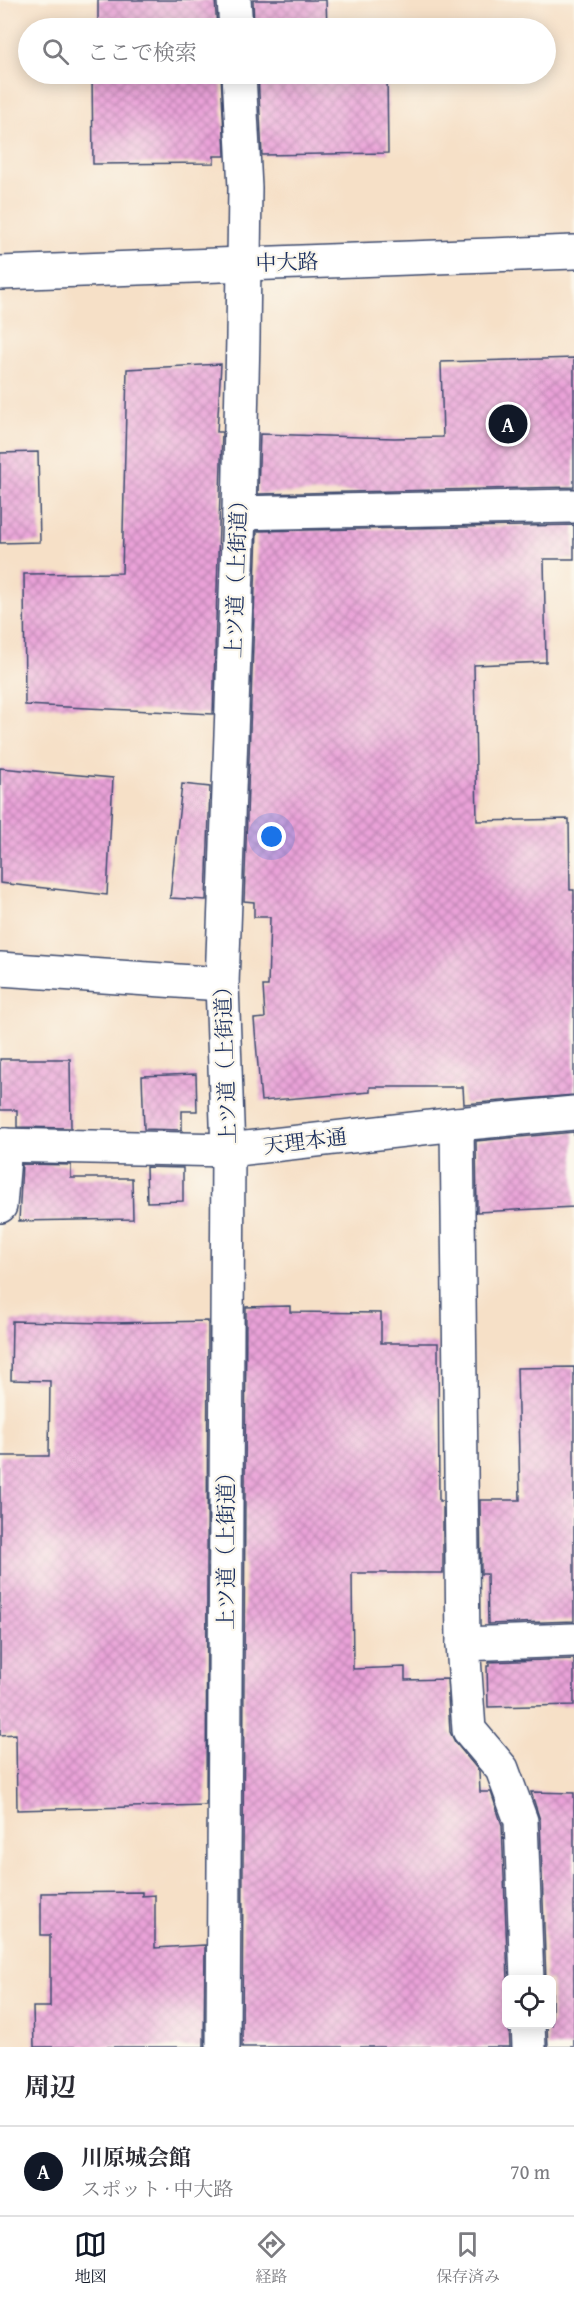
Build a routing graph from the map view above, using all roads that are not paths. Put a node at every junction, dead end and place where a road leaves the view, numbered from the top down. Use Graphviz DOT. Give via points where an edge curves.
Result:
graph roads {
  1 [pos="234,0"];
  2 [pos="235,18"];
  3 [pos="239,84"];
  4 [pos="574,252"];
  5 [pos="244,263"];
  6 [pos="0,273"];
  7 [pos="574,506"];
  8 [pos="238,513"];
  9 [pos="0,969"];
  10 [pos="222,984"];
  11 [pos="574,1113"];
  12 [pos="458,1124"];
  13 [pos="2,1145"];
  14 [pos="228,1150"];
  15 [pos="0,1206"];
  16 [pos="574,1640"];
  17 [pos="463,1644"];
  18 [pos="527,1975"];
  19 [pos="528,2029"];
  20 [pos="223,2047"];
  21 [pos="529,2047"];
  1 -- 2 [label="street"];
  3 -- 5 [label="street, 上ツ道（上街道）" via="245,188"];
  4 -- 5 [label="street, 中大路"];
  5 -- 6 [label="street, 中大路"];
  5 -- 8 [label="street, 上ツ道（上街道）"];
  7 -- 8 [label="street"];
  8 -- 10 [label="street, 上ツ道（上街道）"];
  9 -- 10 [label="street"];
  10 -- 14 [label="street, 上ツ道（上街道）"];
  11 -- 12 [label="street, 天理本通"];
  12 -- 14 [label="street, 天理本通"];
  12 -- 17 [label="street"];
  13 -- 14 [label="street, 天理本通"];
  13 -- 15 [label="street"];
  14 -- 20 [label="street, 上ツ道（上街道）"];
  16 -- 17 [label="street"];
  17 -- 18 [label="street" via="469,1730 502,1769 521,1821"];
  19 -- 21 [label="street"];
}
